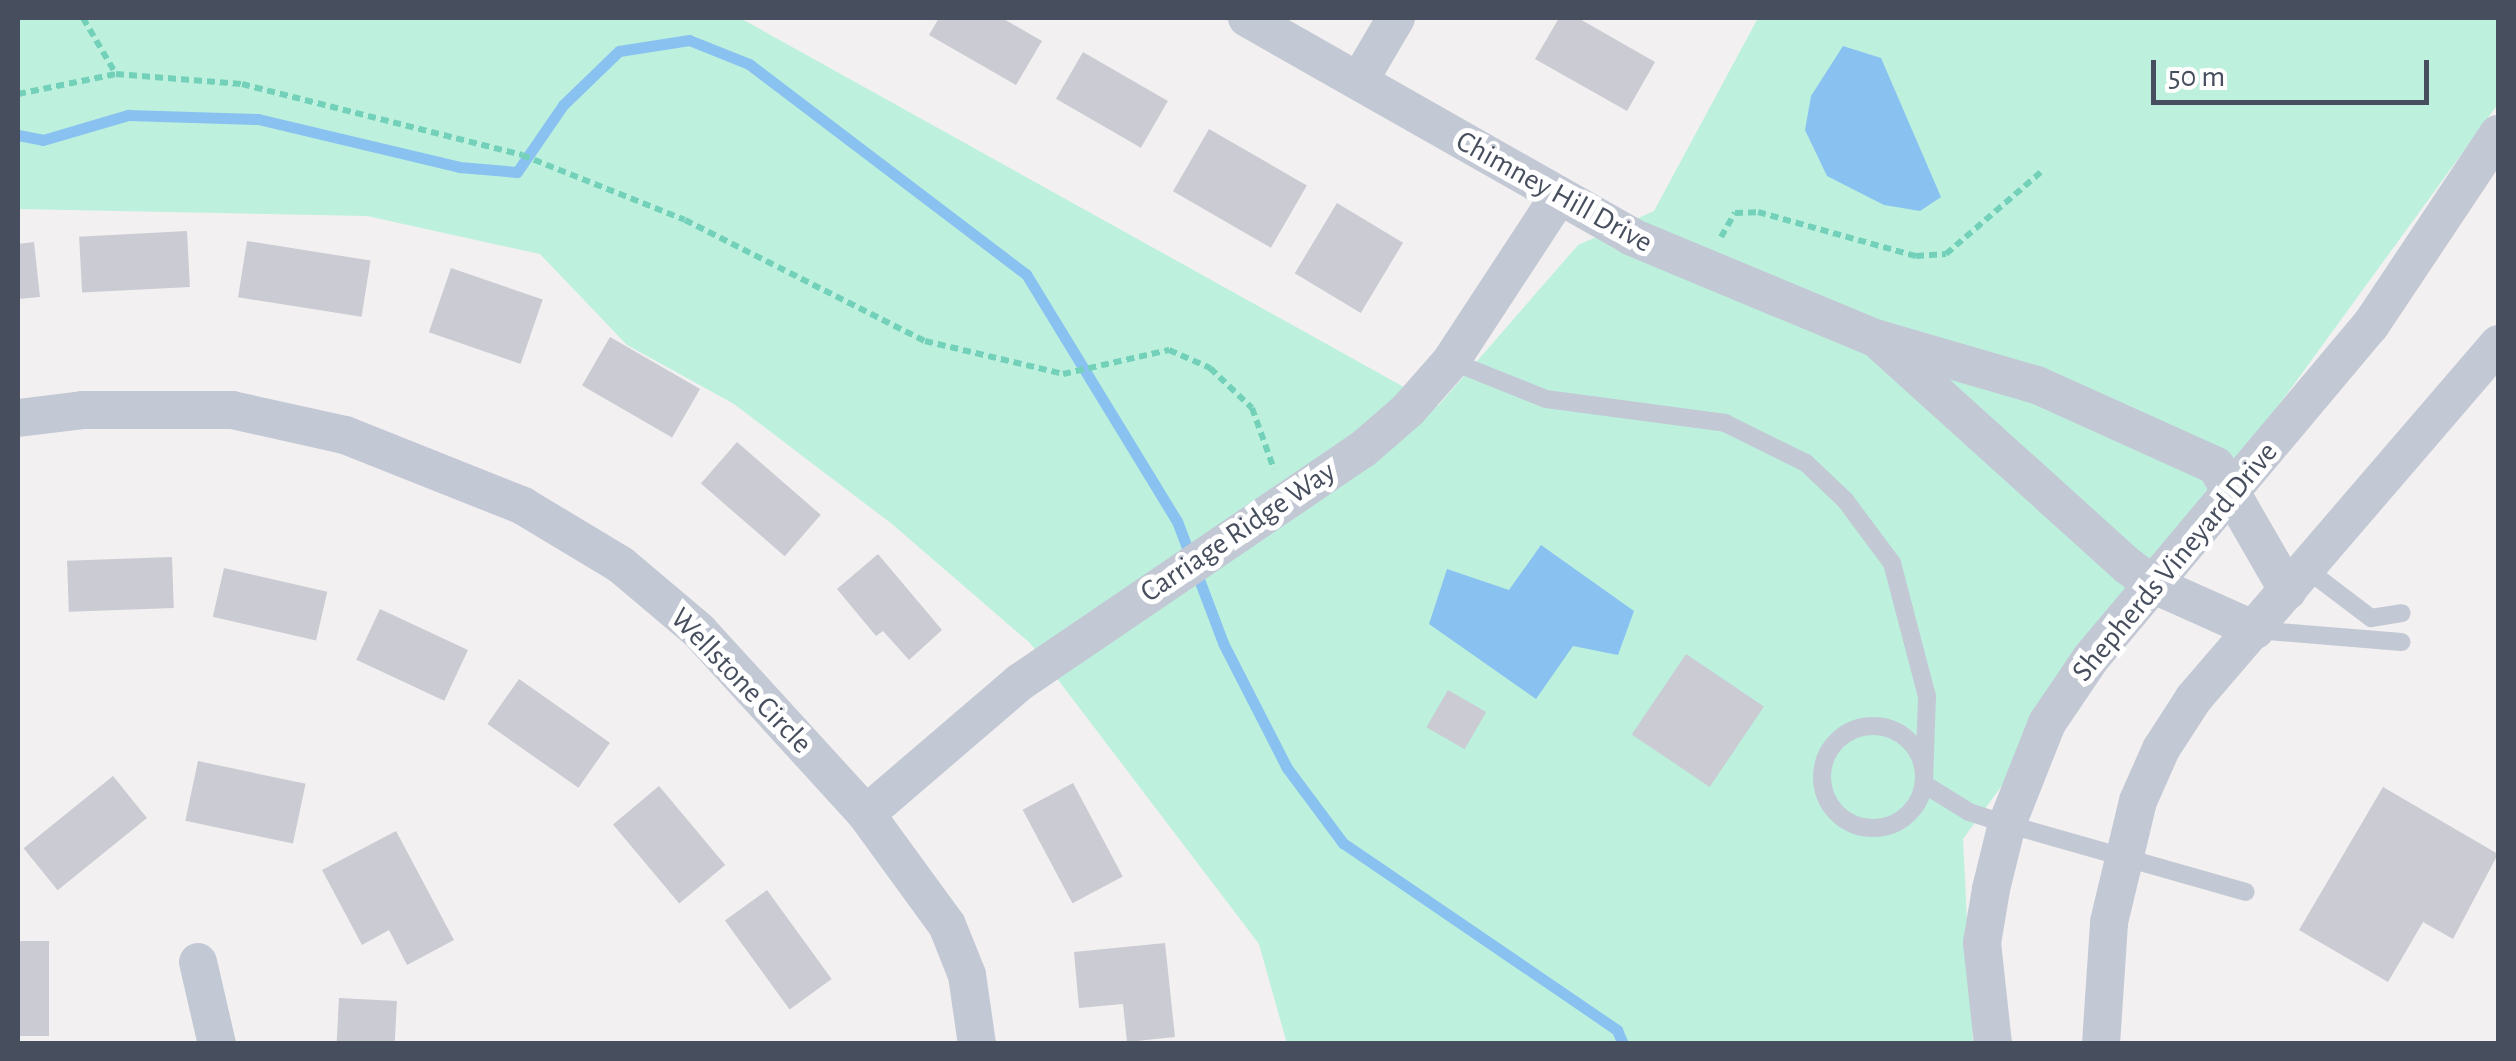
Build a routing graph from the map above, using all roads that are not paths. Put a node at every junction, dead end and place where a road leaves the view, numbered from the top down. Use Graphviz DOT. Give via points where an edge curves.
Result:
graph roads {
  1 [pos="1247,18"];
  2 [pos="1396,18"];
  3 [pos="1359,80"];
  4 [pos="2498,134"];
  5 [pos="1557,200"];
  6 [pos="1875,338"];
  7 [pos="2498,344"];
  8 [pos="1450,361"];
  9 [pos="18,418"];
  10 [pos="2234,490"];
  11 [pos="2298,581"];
  12 [pos="2152,584"];
  13 [pos="2402,613"];
  14 [pos="2255,630"];
  15 [pos="2402,642"];
  16 [pos="1924,784"];
  17 [pos="866,814"];
  18 [pos="2007,824"];
  19 [pos="2122,857"];
  20 [pos="2246,892"];
  21 [pos="198,962"];
  22 [pos="217,1044"];
  23 [pos="976,1044"];
  24 [pos="1993,1044"];
  25 [pos="2102,1044"];
  1 -- 3 [label="street, Chimney Hill Drive"];
  2 -- 3 [label="street"];
  3 -- 5 [label="street, Chimney Hill Drive"];
  4 -- 10 [label="street, Shepherds Vineyard Drive" via="2370,326"];
  5 -- 6 [label="street, Chimney Hill Drive"];
  5 -- 8 [label="street, Carriage Ridge Way"];
  6 -- 10 [label="street, Chimney Hill Drive" via="2038,385 2216,466"];
  6 -- 12 [label="street, Chimney Hill Drive"];
  7 -- 11 [label="street"];
  8 -- 16 [label="lane" via="1546,399 1726,423 1806,462 1846,500 1892,563 1928,696"];
  8 -- 17 [label="street, Carriage Ridge Way" via="1362,450 1020,682"];
  9 -- 17 [label="street, Wellstone Circle" via="83,410 232,410 345,436 523,506 621,566 700,630"];
  10 -- 11 [label="street, Chimney Hill Drive"];
  10 -- 12 [label="street, Shepherds Vineyard Drive"];
  11 -- 13 [label="lane" via="2371,618"];
  11 -- 14 [label="street"];
  12 -- 14 [label="street, Chimney Hill Drive"];
  12 -- 18 [label="street, Shepherds Vineyard Drive" via="2054,711"];
  14 -- 15 [label="lane"];
  14 -- 19 [label="street" via="2194,698 2160,750"];
  16 -- 16 [label="lane" via="1923,767 1907,739 1877,726 1832,745 1822,776 1832,808 1860,827 1878,828 1908,814"];
  16 -- 18 [label="lane" via="1969,812"];
  17 -- 23 [label="street, Wellstone Circle" via="946,924 967,975"];
  18 -- 19 [label="lane"];
  18 -- 24 [label="street, Shepherds Vineyard Drive" via="1982,944"];
  19 -- 20 [label="lane"];
  19 -- 25 [label="street" via="2108,922"];
  21 -- 22 [label="street"];
}
